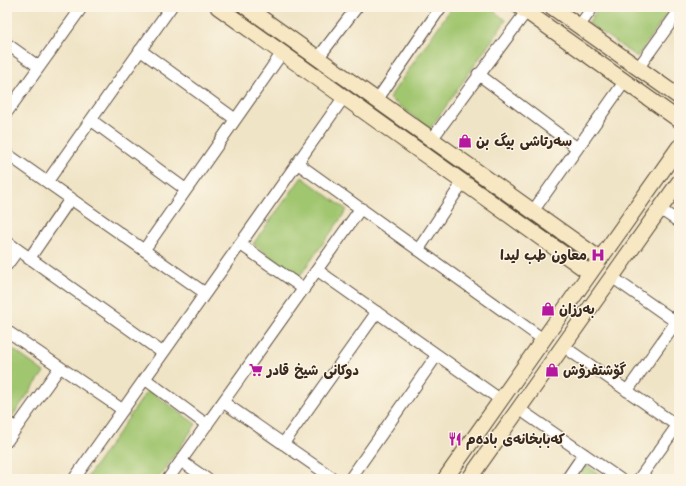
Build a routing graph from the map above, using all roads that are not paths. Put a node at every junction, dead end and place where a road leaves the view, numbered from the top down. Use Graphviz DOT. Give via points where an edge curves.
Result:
graph roads {
  1 [pos="171,7"];
  2 [pos="218,7"];
  3 [pos="246,7"];
  4 [pos="357,7"];
  5 [pos="441,7"];
  6 [pos="552,7"];
  7 [pos="593,7"];
  8 [pos="77,8"];
  9 [pos="523,9"];
  10 [pos="679,11"];
  11 [pos="579,26"];
  12 [pos="7,44"];
  13 [pos="140,50"];
  14 [pos="282,53"];
  15 [pos="318,58"];
  16 [pos="39,67"];
  17 [pos="638,68"];
  18 [pos="478,74"];
  19 [pos="625,81"];
  20 [pos="344,97"];
  21 [pos="679,97"];
  22 [pos="377,100"];
  23 [pos="7,112"];
  24 [pos="235,119"];
  25 [pos="91,120"];
  26 [pos="679,120"];
  27 [pos="432,139"];
  28 [pos="679,147"];
  29 [pos="577,148"];
  30 [pos="7,154"];
  31 [pos="297,163"];
  32 [pos="46,182"];
  33 [pos="463,182"];
  34 [pos="679,182"];
  35 [pos="185,189"];
  36 [pos="71,198"];
  37 [pos="361,208"];
  38 [pos="660,209"];
  39 [pos="533,212"];
  40 [pos="679,222"];
  41 [pos="7,242"];
  42 [pos="240,244"];
  43 [pos="18,250"];
  44 [pos="144,250"];
  45 [pos="418,250"];
  46 [pos="29,259"];
  47 [pos="600,259"];
  48 [pos="7,265"];
  49 [pos="317,270"];
  50 [pos="590,273"];
  51 [pos="612,277"];
  52 [pos="304,289"];
  53 [pos="205,293"];
  54 [pos="377,312"];
  55 [pos="678,320"];
  56 [pos="7,331"];
  57 [pos="544,340"];
  58 [pos="563,346"];
  59 [pos="163,353"];
  60 [pos="437,355"];
  61 [pos="60,367"];
  62 [pos="145,379"];
  63 [pos="627,391"];
  64 [pos="501,400"];
  65 [pos="223,402"];
  66 [pos="519,409"];
  67 [pos="122,410"];
  68 [pos="11,425"];
  69 [pos="207,425"];
  70 [pos="678,426"];
  71 [pos="475,437"];
  72 [pos="7,441"];
  73 [pos="283,444"];
  74 [pos="491,448"];
  75 [pos="584,454"];
  76 [pos="181,461"];
  77 [pos="74,479"];
  78 [pos="168,479"];
  79 [pos="206,479"];
  80 [pos="334,479"];
  81 [pos="350,479"];
  82 [pos="446,479"];
  83 [pos="469,479"];
  84 [pos="567,479"];
  85 [pos="620,479"];
  86 [pos="639,479"];
  1 -- 13 [label="street"];
  2 -- 14 [label="street"];
  3 -- 15 [label="street"];
  4 -- 15 [label="street"];
  5 -- 22 [label="street"];
  6 -- 11 [label="street"];
  7 -- 11 [label="street"];
  8 -- 16 [label="street"];
  9 -- 18 [label="street"];
  9 -- 19 [label="street"];
  10 -- 17 [label="street"];
  11 -- 17 [label="street"];
  12 -- 16 [label="street"];
  13 -- 24 [label="street"];
  13 -- 25 [label="street"];
  14 -- 20 [label="street"];
  14 -- 24 [label="street"];
  15 -- 22 [label="street"];
  16 -- 23 [label="street"];
  17 -- 21 [label="street"];
  18 -- 27 [label="street"];
  18 -- 29 [label="street"];
  19 -- 26 [label="street"];
  19 -- 29 [label="street"];
  20 -- 31 [label="street"];
  20 -- 33 [label="street"];
  22 -- 27 [label="street"];
  24 -- 35 [label="street"];
  25 -- 32 [label="street"];
  25 -- 35 [label="street"];
  27 -- 39 [label="street"];
  28 -- 47 [label="street"];
  29 -- 39 [label="street"];
  30 -- 32 [label="street"];
  31 -- 37 [label="street"];
  31 -- 42 [label="street"];
  32 -- 36 [label="street"];
  33 -- 45 [label="street"];
  33 -- 50 [label="street"];
  34 -- 38 [label="street"];
  35 -- 44 [label="street"];
  36 -- 44 [label="street"];
  36 -- 46 [label="street"];
  37 -- 45 [label="street"];
  37 -- 49 [label="street"];
  38 -- 40 [label="street"];
  38 -- 51 [label="street"];
  39 -- 47 [label="street"];
  41 -- 43 [label="street"];
  42 -- 52 [label="street"];
  42 -- 53 [label="street"];
  43 -- 46 [label="street"];
  43 -- 48 [label="street"];
  44 -- 53 [label="street"];
  45 -- 57 [label="street"];
  46 -- 59 [label="street"];
  47 -- 50 [label="street"];
  49 -- 52 [label="street"];
  49 -- 54 [label="street"];
  50 -- 57 [label="street"];
  51 -- 55 [label="street"];
  51 -- 58 [label="street"];
  52 -- 65 [label="street"];
  53 -- 59 [label="street"];
  54 -- 60 [label="street"];
  54 -- 73 [label="street"];
  55 -- 63 [label="street"];
  56 -- 61 [label="street"];
  57 -- 64 [label="street"];
  58 -- 63 [label="street"];
  58 -- 66 [label="street"];
  59 -- 62 [label="street"];
  60 -- 64 [label="street"];
  60 -- 81 [label="street"];
  61 -- 67 [label="street"];
  61 -- 68 [label="street"];
  62 -- 67 [label="street"];
  62 -- 69 [label="street"];
  63 -- 70 [label="street"];
  64 -- 71 [label="street"];
  65 -- 69 [label="street"];
  65 -- 73 [label="street"];
  66 -- 74 [label="street"];
  66 -- 75 [label="street"];
  67 -- 77 [label="street"];
  68 -- 72 [label="street"];
  69 -- 76 [label="street"];
  70 -- 86 [label="street"];
  71 -- 74 [label="street"];
  71 -- 82 [label="street"];
  73 -- 80 [label="street"];
  74 -- 83 [label="street"];
  75 -- 84 [label="street"];
  75 -- 85 [label="street"];
  76 -- 78 [label="street"];
  76 -- 79 [label="street"];
}
